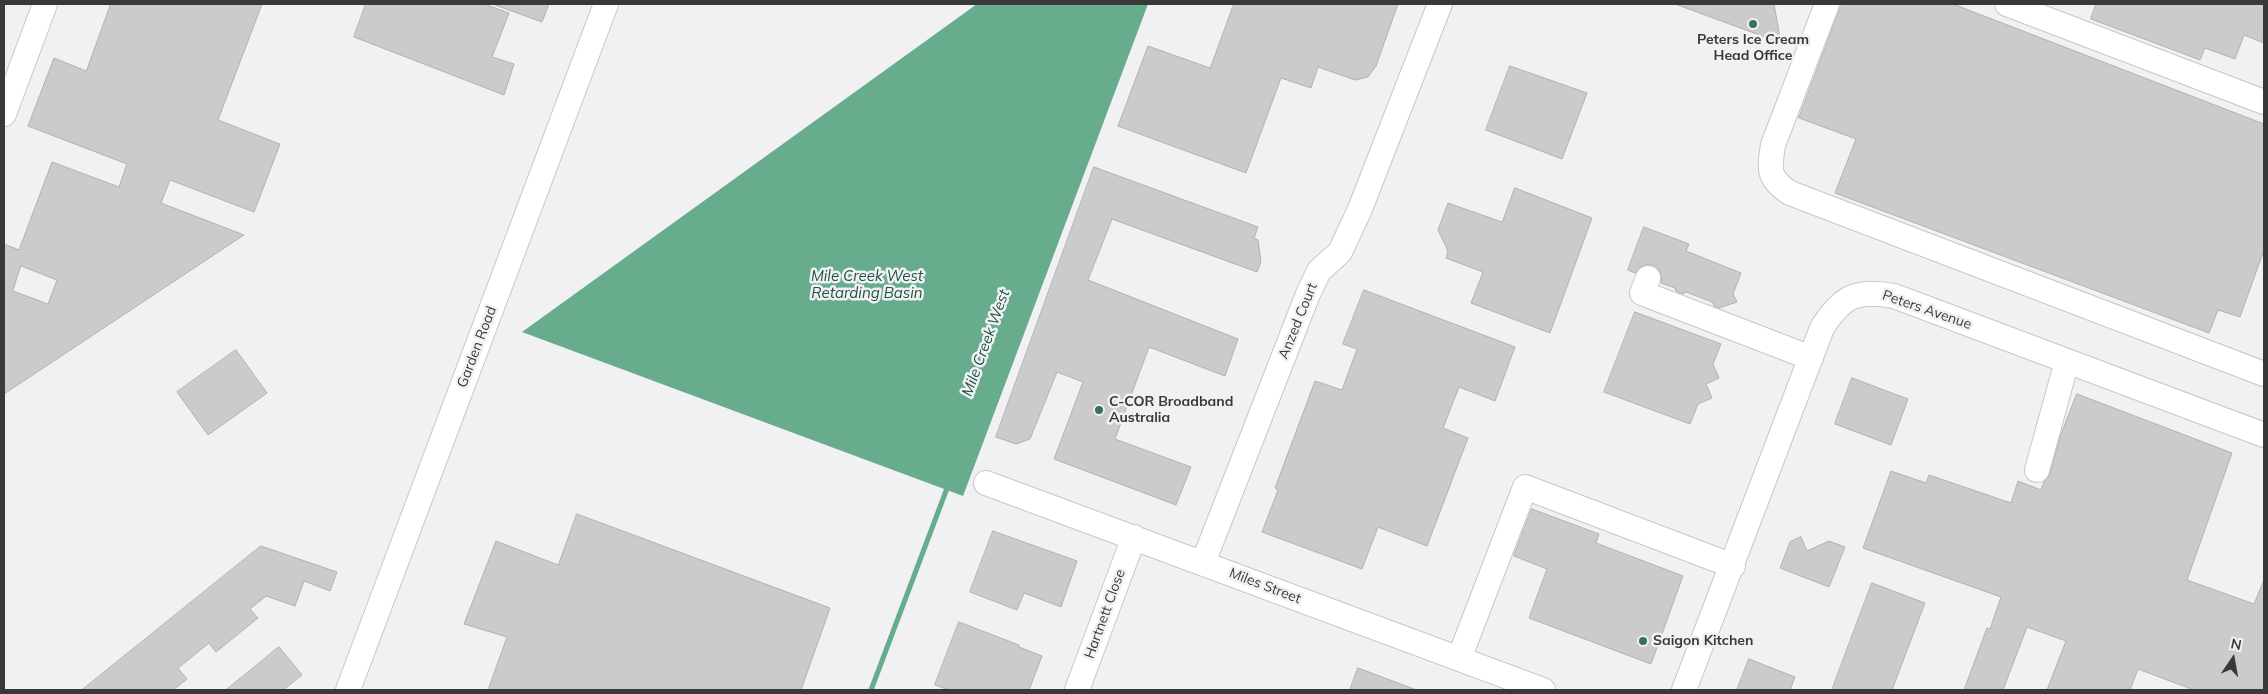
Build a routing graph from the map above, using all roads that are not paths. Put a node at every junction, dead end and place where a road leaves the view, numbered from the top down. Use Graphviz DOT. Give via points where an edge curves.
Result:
graph roads {
  1 [pos="45,4"];
  2 [pos="606,4"];
  3 [pos="1440,4"];
  4 [pos="1826,4"];
  5 [pos="2007,4"];
  6 [pos="2264,102"];
  7 [pos="4,114"];
  8 [pos="1648,278"];
  9 [pos="1811,358"];
  10 [pos="2067,361"];
  11 [pos="2264,374"];
  12 [pos="2264,435"];
  13 [pos="2036,470"];
  14 [pos="986,483"];
  15 [pos="1134,537"];
  16 [pos="1203,562"];
  17 [pos="1733,566"];
  18 [pos="1460,659"];
  19 [pos="348,690"];
  20 [pos="1077,690"];
  21 [pos="1543,690"];
  22 [pos="1684,690"];
  1 -- 7 [label="street"];
  2 -- 19 [label="street, Garden Road"];
  3 -- 16 [label="street, Anzed Court" via="1360,209 1340,252 1319,271 1308,294"];
  4 -- 11 [label="street" via="1773,145 1770,166 1777,184 1790,193"];
  5 -- 6 [label="street"];
  8 -- 9 [label="street" via="1642,293"];
  9 -- 10 [label="street, Peters Avenue" via="1822,328 1834,310 1852,296 1873,292 1894,296"];
  9 -- 17 [label="street, Peters Avenue"];
  10 -- 12 [label="street, Peters Avenue"];
  10 -- 13 [label="street"];
  14 -- 15 [label="street, Miles Street"];
  15 -- 16 [label="street, Miles Street"];
  15 -- 20 [label="street, Hartnett Close"];
  16 -- 18 [label="street, Miles Street"];
  17 -- 18 [label="street" via="1525,487"];
  17 -- 22 [label="street, Peters Avenue"];
  18 -- 21 [label="street, Miles Street"];
}
